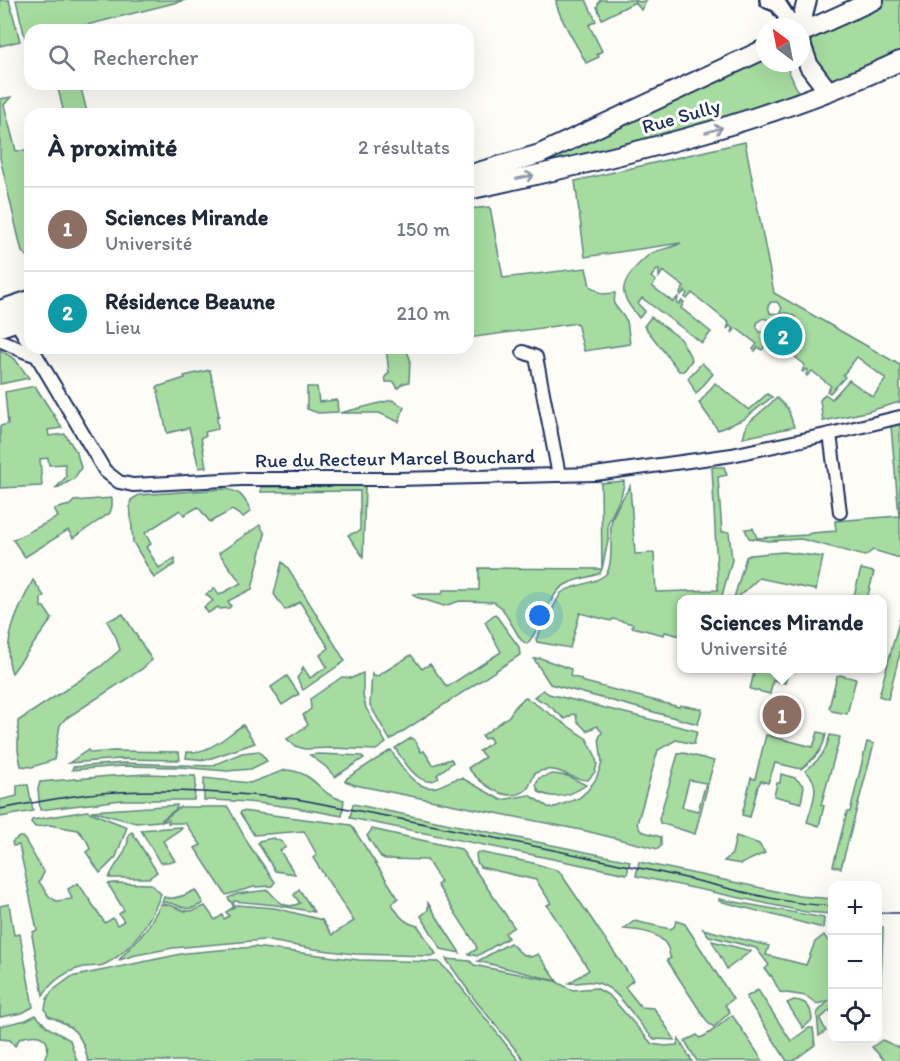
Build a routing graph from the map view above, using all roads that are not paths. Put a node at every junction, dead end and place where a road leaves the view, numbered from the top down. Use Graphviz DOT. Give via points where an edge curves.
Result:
graph roads {
  1 [pos="768,0"];
  2 [pos="807,0"];
  3 [pos="874,0"];
  4 [pos="787,18"];
  5 [pos="802,18"];
  6 [pos="810,29"];
  7 [pos="756,53"];
  8 [pos="900,61"];
  9 [pos="810,68"];
  10 [pos="828,91"];
  11 [pos="474,173"];
  12 [pos="474,189"];
  13 [pos="24,302"];
  14 [pos="0,311"];
  15 [pos="21,326"];
  16 [pos="0,340"];
  17 [pos="24,352"];
  18 [pos="523,352"];
  19 [pos="35,354"];
  20 [pos="900,417"];
  21 [pos="830,434"];
  22 [pos="559,475"];
  23 [pos="840,513"];
  1 -- 4 [label="street" via="777,4"];
  2 -- 5 [label="main road"];
  3 -- 6 [label="main road"];
  7 -- 11 [label="main road, Rue Sully" via="540,154"];
  8 -- 10 [label="main road, Rue Sully"];
  9 -- 10 [label="main road"];
  12 -- 10 [label="main road, Rue Sully, one-way" via="669,144"];
  13 -- 14 [label="main road"];
  14 -- 15 [label="street"];
  16 -- 17 [label="street"];
  18 -- 22 [label="street" via="536,357"];
  19 -- 22 [label="street, Rue du Recteur Marcel Bouchard" via="105,471 119,482 133,485 241,479"];
  20 -- 21 [label="street, Rue du Recteur Marcel Bouchard"];
  21 -- 22 [label="street, Rue du Recteur Marcel Bouchard" via="710,458 596,474"];
  21 -- 23 [label="street"];
}
